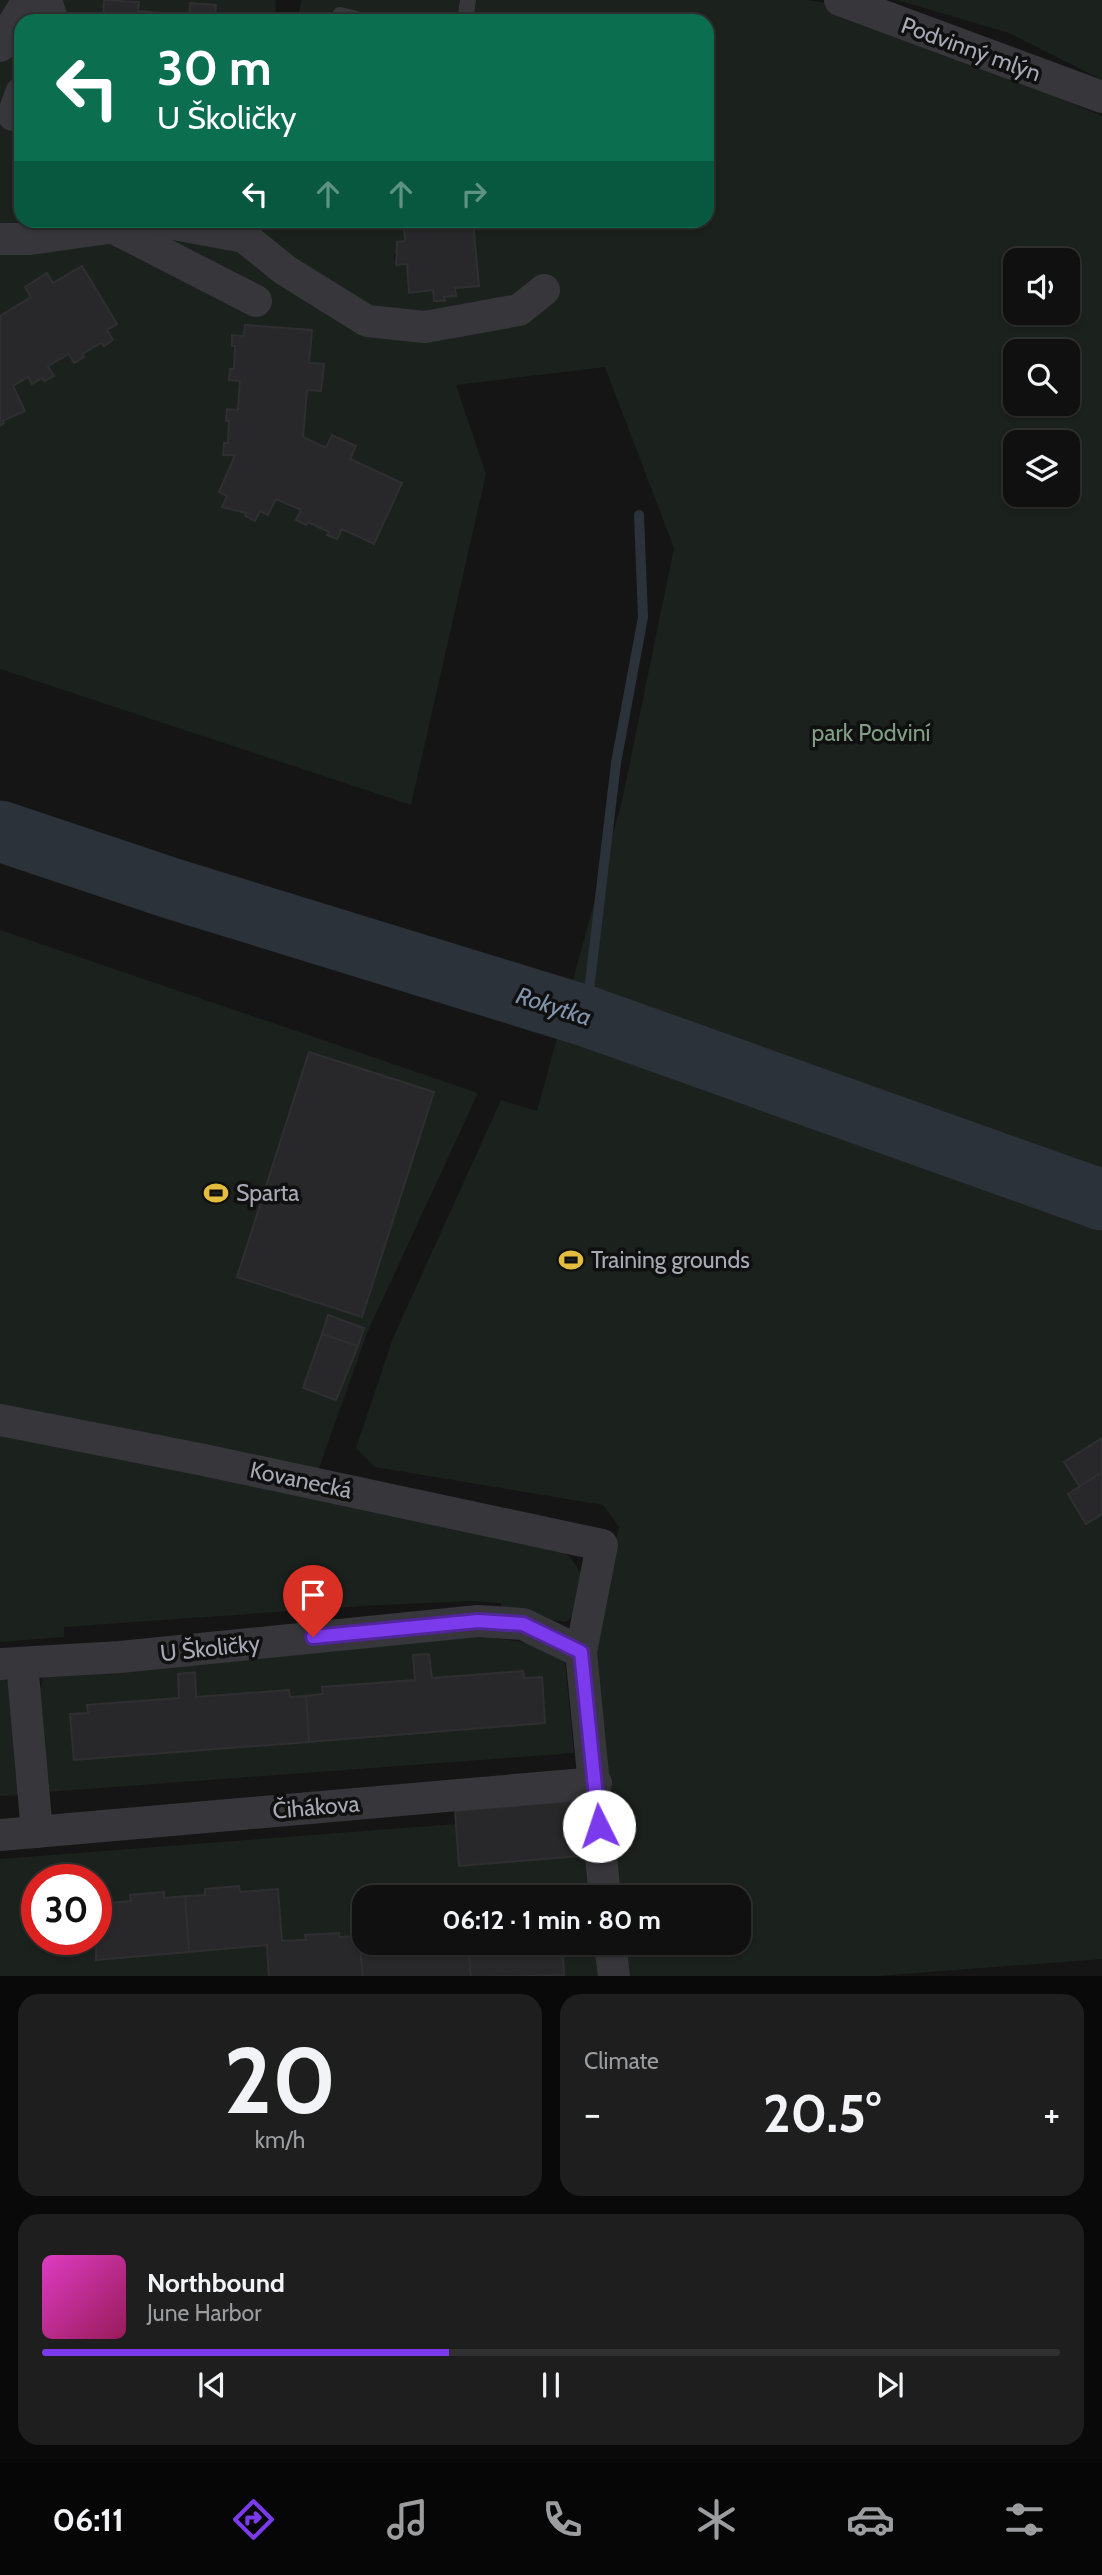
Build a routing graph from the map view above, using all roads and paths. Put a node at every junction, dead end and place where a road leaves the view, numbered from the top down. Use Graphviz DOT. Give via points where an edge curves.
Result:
graph roads {
  1 [pos="841,0"];
  2 [pos="14,23"];
  3 [pos="0,46"];
  4 [pos="1102,97"];
  5 [pos="99,228"];
  6 [pos="114,228"];
  7 [pos="196,228"];
  8 [pos="0,239"];
  9 [pos="544,290"];
  10 [pos="256,301"];
  11 [pos="0,1420"];
  12 [pos="581,1652"];
  13 [pos="11,1663"];
  14 [pos="596,1783"];
  15 [pos="37,1832"];
  16 [pos="0,1835"];
  17 [pos="604,1885"];
  18 [pos="612,1955"];
  19 [pos="614,1976"];
  1 -- 4 [label="street, Podvinný mlýn"];
  2 -- 3 [label="street"];
  5 -- 8 [label="street" via="30,240"];
  6 -- 10 [label="street"];
  7 -- 9 [label="street" via="244,237 285,270 367,321 425,327 519,310"];
  11 -- 12 [label="street, Kovanecká" via="602,1545"];
  12 -- 13 [label="street, U Školičky" via="523,1624 478,1621 120,1657"];
  12 -- 14 [label="street"];
  13 -- 15 [label="street"];
  14 -- 15 [label="street, Čihákova"];
  14 -- 17 [label="street"];
  15 -- 16 [label="street, Čihákova"];
  18 -- 19 [label="street"];
}
